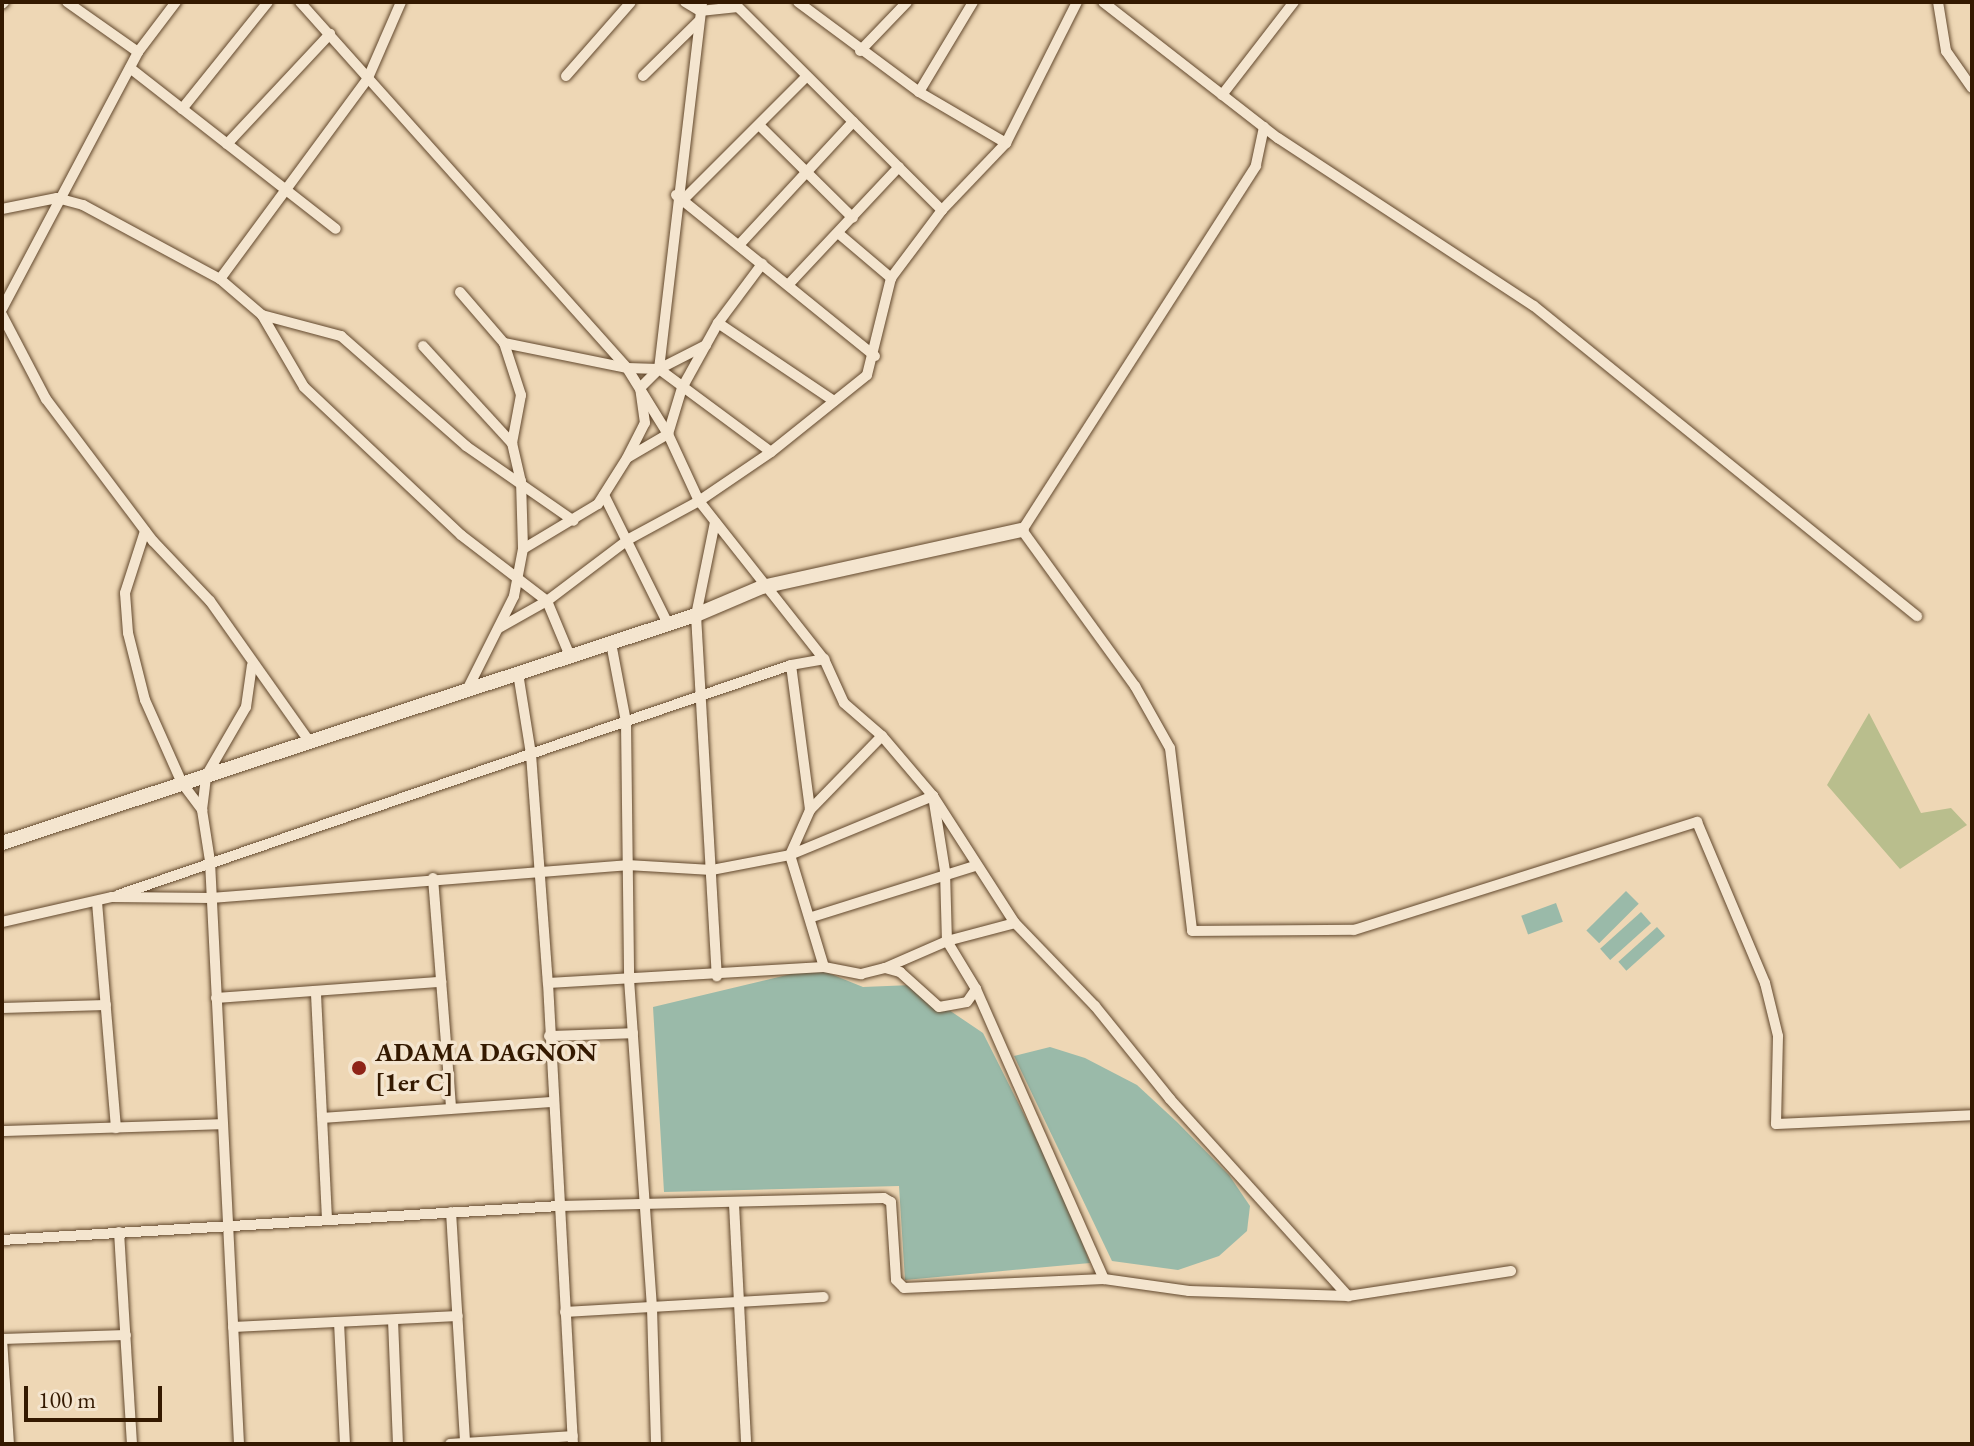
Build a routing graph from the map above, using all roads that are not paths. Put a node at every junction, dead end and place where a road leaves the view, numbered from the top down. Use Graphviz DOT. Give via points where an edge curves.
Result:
graph roads {
  1 [pos="67,2"];
  2 [pos="176,2"];
  3 [pos="268,2"];
  4 [pos="300,2"];
  5 [pos="401,2"];
  6 [pos="685,2"];
  7 [pos="798,2"];
  8 [pos="907,2"];
  9 [pos="973,2"];
  10 [pos="1077,2"];
  11 [pos="1103,2"];
  12 [pos="1294,2"];
  13 [pos="1938,2"];
  14 [pos="625,4"];
  15 [pos="735,5"];
  16 [pos="700,11"];
  17 [pos="330,34"];
  18 [pos="860,51"];
  19 [pos="138,52"];
  20 [pos="130,68"];
  21 [pos="566,76"];
  22 [pos="643,76"];
  23 [pos="807,76"];
  24 [pos="368,78"];
  25 [pos="1972,88"];
  26 [pos="919,92"];
  27 [pos="1222,95"];
  28 [pos="182,109"];
  29 [pos="853,122"];
  30 [pos="759,125"];
  31 [pos="1264,127"];
  32 [pos="1006,143"];
  33 [pos="227,144"];
  34 [pos="899,167"];
  35 [pos="807,172"];
  36 [pos="288,190"];
  37 [pos="680,197"];
  38 [pos="57,198"];
  39 [pos="2,209"];
  40 [pos="942,210"];
  41 [pos="853,218"];
  42 [pos="336,229"];
  43 [pos="838,233"];
  44 [pos="739,245"];
  45 [pos="762,264"];
  46 [pos="891,278"];
  47 [pos="220,279"];
  48 [pos="788,285"];
  49 [pos="460,292"];
  50 [pos="2,309"];
  51 [pos="2,315"];
  52 [pos="262,315"];
  53 [pos="718,323"];
  54 [pos="504,343"];
  55 [pos="708,344"];
  56 [pos="423,346"];
  57 [pos="875,356"];
  58 [pos="627,368"];
  59 [pos="659,369"];
  60 [pos="640,388"];
  61 [pos="682,388"];
  62 [pos="834,401"];
  63 [pos="668,434"];
  64 [pos="512,443"];
  65 [pos="771,452"];
  66 [pos="627,458"];
  67 [pos="521,481"];
  68 [pos="604,495"];
  69 [pos="699,501"];
  70 [pos="574,521"];
  71 [pos="715,522"];
  72 [pos="1022,530"];
  73 [pos="145,531"];
  74 [pos="629,539"];
  75 [pos="523,549"];
  76 [pos="520,577"];
  77 [pos="762,587"];
  78 [pos="547,601"];
  79 [pos="696,615"];
  80 [pos="1917,616"];
  81 [pos="668,624"];
  82 [pos="499,628"];
  83 [pos="611,643"];
  84 [pos="570,656"];
  85 [pos="824,659"];
  86 [pos="252,665"];
  87 [pos="791,665"];
  88 [pos="518,673"];
  89 [pos="467,690"];
  90 [pos="702,696"];
  91 [pos="626,722"];
  92 [pos="882,736"];
  93 [pos="310,742"];
  94 [pos="531,754"];
  95 [pos="206,776"];
  96 [pos="182,783"];
  97 [pos="933,796"];
  98 [pos="202,810"];
  99 [pos="810,810"];
  100 [pos="2,843"];
  101 [pos="790,855"];
  102 [pos="210,861"];
  103 [pos="627,865"];
  104 [pos="975,866"];
  105 [pos="539,870"];
  106 [pos="712,870"];
  107 [pos="945,871"];
  108 [pos="433,878"];
  109 [pos="112,897"];
  110 [pos="211,898"];
  111 [pos="97,902"];
  112 [pos="812,917"];
  113 [pos="2,922"];
  114 [pos="1015,923"];
  115 [pos="947,941"];
  116 [pos="824,967"];
  117 [pos="885,968"];
  118 [pos="717,976"];
  119 [pos="629,979"];
  120 [pos="441,982"];
  121 [pos="548,983"];
  122 [pos="976,989"];
  123 [pos="316,994"];
  124 [pos="216,998"];
  125 [pos="106,1005"];
  126 [pos="2,1008"];
  127 [pos="633,1033"];
  128 [pos="549,1036"];
  129 [pos="553,1102"];
  130 [pos="451,1106"];
  131 [pos="1972,1115"];
  132 [pos="323,1118"];
  133 [pos="222,1124"];
  134 [pos="116,1128"];
  135 [pos="2,1131"];
  136 [pos="734,1204"];
  137 [pos="560,1206"];
  138 [pos="645,1206"];
  139 [pos="451,1212"];
  140 [pos="327,1219"];
  141 [pos="227,1224"];
  142 [pos="119,1232"];
  143 [pos="2,1240"];
  144 [pos="1511,1271"];
  145 [pos="1104,1279"];
  146 [pos="1348,1296"];
  147 [pos="824,1297"];
  148 [pos="742,1301"];
  149 [pos="652,1308"];
  150 [pos="565,1312"];
  151 [pos="458,1316"];
  152 [pos="393,1320"];
  153 [pos="339,1322"];
  154 [pos="233,1327"];
  155 [pos="126,1335"];
  156 [pos="2,1339"];
  157 [pos="573,1440"];
  158 [pos="465,1443"];
  159 [pos="9,1444"];
  160 [pos="132,1444"];
  161 [pos="239,1444"];
  162 [pos="345,1444"];
  163 [pos="398,1444"];
  164 [pos="450,1444"];
  165 [pos="656,1444"];
  166 [pos="746,1444"];
  1 -- 19 [label="street"];
  2 -- 19 [label="street"];
  3 -- 28 [label="street"];
  4 -- 17 [label="street"];
  5 -- 24 [label="street"];
  6 -- 16 [label="street"];
  7 -- 18 [label="street"];
  8 -- 18 [label="street"];
  9 -- 26 [label="street"];
  10 -- 32 [label="street"];
  11 -- 27 [label="street"];
  12 -- 27 [label="street"];
  13 -- 25 [label="street" via="1946,51"];
  14 -- 21 [label="street"];
  15 -- 16 [label="street"];
  15 -- 23 [label="street"];
  16 -- 22 [label="street"];
  16 -- 37 [label="street"];
  17 -- 24 [label="street"];
  17 -- 33 [label="street"];
  18 -- 26 [label="street"];
  19 -- 20 [label="street"];
  20 -- 28 [label="street"];
  20 -- 38 [label="street"];
  23 -- 29 [label="street"];
  23 -- 30 [label="street"];
  24 -- 36 [label="street"];
  24 -- 58 [label="street"];
  26 -- 32 [label="street"];
  27 -- 31 [label="street"];
  28 -- 33 [label="street"];
  29 -- 34 [label="street"];
  29 -- 35 [label="street"];
  30 -- 35 [label="street"];
  30 -- 37 [label="street"];
  31 -- 72 [label="street" via="1256,166"];
  31 -- 80 [label="street" via="1534,306 1829,550"];
  32 -- 40 [label="street"];
  33 -- 36 [label="street"];
  34 -- 40 [label="street"];
  34 -- 41 [label="street"];
  35 -- 41 [label="street"];
  35 -- 44 [label="street"];
  36 -- 42 [label="street"];
  36 -- 47 [label="street"];
  37 -- 44 [label="street"];
  37 -- 59 [label="street"];
  38 -- 39 [label="street"];
  38 -- 47 [label="street" via="122,222"];
  38 -- 50 [label="street"];
  40 -- 46 [label="street"];
  41 -- 43 [label="street"];
  43 -- 46 [label="street"];
  43 -- 48 [label="street"];
  44 -- 45 [label="street"];
  45 -- 48 [label="street"];
  45 -- 53 [label="street"];
  46 -- 57 [label="street"];
  47 -- 52 [label="street"];
  48 -- 57 [label="street"];
  49 -- 54 [label="street"];
  51 -- 73 [label="street" via="46,399"];
  52 -- 67 [label="street" via="341,336 466,446"];
  52 -- 76 [label="street" via="304,387 461,535"];
  53 -- 55 [label="street"];
  53 -- 62 [label="street"];
  54 -- 58 [label="street"];
  54 -- 64 [label="street" via="521,395"];
  55 -- 59 [label="street"];
  55 -- 61 [label="street"];
  56 -- 64 [label="street"];
  57 -- 62 [label="street" via="867,375"];
  58 -- 59 [label="street"];
  58 -- 60 [label="street"];
  59 -- 60 [label="street"];
  59 -- 61 [label="street"];
  60 -- 63 [label="street"];
  60 -- 66 [label="street" via="645,423"];
  61 -- 63 [label="street"];
  61 -- 65 [label="street"];
  62 -- 65 [label="street"];
  63 -- 66 [label="street"];
  63 -- 69 [label="street"];
  64 -- 67 [label="street"];
  65 -- 69 [label="street"];
  66 -- 68 [label="street"];
  67 -- 70 [label="street"];
  67 -- 75 [label="street"];
  68 -- 70 [label="street"];
  68 -- 74 [label="street"];
  69 -- 71 [label="street"];
  69 -- 74 [label="street"];
  70 -- 75 [label="street"];
  71 -- 77 [label="street"];
  71 -- 79 [label="street"];
  72 -- 77 [label="street"];
  72 -- 131 [label="street" via="1135,686 1170,748 1192,931 1354,930 1697,822 1765,983 1778,1036 1776,1124"];
  73 -- 86 [label="street" via="210,601"];
  73 -- 96 [label="street" via="125,593 128,633 145,700"];
  74 -- 78 [label="street"];
  74 -- 81 [label="street"];
  75 -- 76 [label="street"];
  76 -- 78 [label="street"];
  76 -- 82 [label="street"];
  77 -- 79 [label="street"];
  77 -- 85 [label="street"];
  78 -- 82 [label="street"];
  78 -- 84 [label="street"];
  79 -- 81 [label="street"];
  79 -- 90 [label="street"];
  81 -- 83 [label="street"];
  82 -- 89 [label="street"];
  83 -- 84 [label="street"];
  83 -- 91 [label="street"];
  84 -- 88 [label="street"];
  85 -- 87 [label="street"];
  85 -- 92 [label="street" via="844,703"];
  86 -- 93 [label="street"];
  86 -- 95 [label="street" via="246,707"];
  87 -- 90 [label="street"];
  87 -- 99 [label="street"];
  88 -- 89 [label="street"];
  88 -- 94 [label="street"];
  89 -- 93 [label="street"];
  90 -- 91 [label="street"];
  90 -- 106 [label="street"];
  91 -- 94 [label="street"];
  91 -- 103 [label="street"];
  92 -- 97 [label="street"];
  92 -- 99 [label="street"];
  93 -- 95 [label="street"];
  94 -- 102 [label="street"];
  94 -- 105 [label="street"];
  95 -- 96 [label="street"];
  95 -- 98 [label="street"];
  96 -- 98 [label="street"];
  96 -- 100 [label="street"];
  97 -- 101 [label="street"];
  97 -- 104 [label="street"];
  97 -- 107 [label="street"];
  98 -- 102 [label="street"];
  99 -- 101 [label="street"];
  101 -- 106 [label="street"];
  101 -- 112 [label="street"];
  102 -- 109 [label="street"];
  102 -- 110 [label="street"];
  103 -- 105 [label="street"];
  103 -- 106 [label="street"];
  103 -- 119 [label="street"];
  104 -- 107 [label="street"];
  104 -- 114 [label="street"];
  105 -- 108 [label="street"];
  105 -- 121 [label="street"];
  106 -- 118 [label="street"];
  107 -- 112 [label="street"];
  107 -- 115 [label="street"];
  108 -- 110 [label="street"];
  108 -- 120 [label="street"];
  109 -- 110 [label="street"];
  109 -- 111 [label="street"];
  110 -- 124 [label="street"];
  111 -- 113 [label="street"];
  111 -- 125 [label="street"];
  112 -- 116 [label="street"];
  114 -- 115 [label="street"];
  114 -- 146 [label="street" via="1095,1006 1170,1099"];
  115 -- 117 [label="street"];
  115 -- 122 [label="street"];
  116 -- 117 [label="street" via="861,974"];
  116 -- 118 [label="street"];
  117 -- 122 [label="street" via="900,972 939,1007 967,1002"];
  118 -- 119 [label="street"];
  119 -- 121 [label="street"];
  119 -- 127 [label="street"];
  120 -- 123 [label="street"];
  120 -- 130 [label="street"];
  121 -- 128 [label="street"];
  122 -- 145 [label="street"];
  123 -- 124 [label="street"];
  123 -- 132 [label="street"];
  124 -- 133 [label="street"];
  125 -- 126 [label="street"];
  125 -- 134 [label="street"];
  127 -- 128 [label="street"];
  127 -- 138 [label="street"];
  128 -- 129 [label="street"];
  129 -- 130 [label="street"];
  129 -- 137 [label="street"];
  130 -- 132 [label="street"];
  132 -- 140 [label="street"];
  133 -- 134 [label="street"];
  133 -- 141 [label="street"];
  134 -- 135 [label="street"];
  136 -- 138 [label="street"];
  136 -- 145 [label="street" via="884,1198 891,1202 896,1280 904,1288"];
  136 -- 148 [label="street"];
  137 -- 138 [label="street"];
  137 -- 139 [label="street"];
  137 -- 150 [label="street"];
  138 -- 149 [label="street"];
  139 -- 140 [label="street"];
  139 -- 151 [label="street"];
  140 -- 141 [label="street"];
  141 -- 142 [label="street"];
  141 -- 154 [label="street"];
  142 -- 143 [label="street"];
  142 -- 155 [label="street"];
  144 -- 146 [label="street"];
  145 -- 146 [label="street" via="1189,1291"];
  147 -- 148 [label="street"];
  148 -- 149 [label="street"];
  148 -- 166 [label="street"];
  149 -- 150 [label="street"];
  149 -- 165 [label="street"];
  150 -- 157 [label="street"];
  151 -- 152 [label="street"];
  151 -- 158 [label="street"];
  152 -- 153 [label="street"];
  152 -- 163 [label="street"];
  153 -- 154 [label="street"];
  153 -- 162 [label="street"];
  154 -- 161 [label="street"];
  155 -- 156 [label="street"];
  155 -- 160 [label="street"];
  156 -- 159 [label="street"];
  157 -- 158 [label="street"];
  158 -- 164 [label="street"];
}
